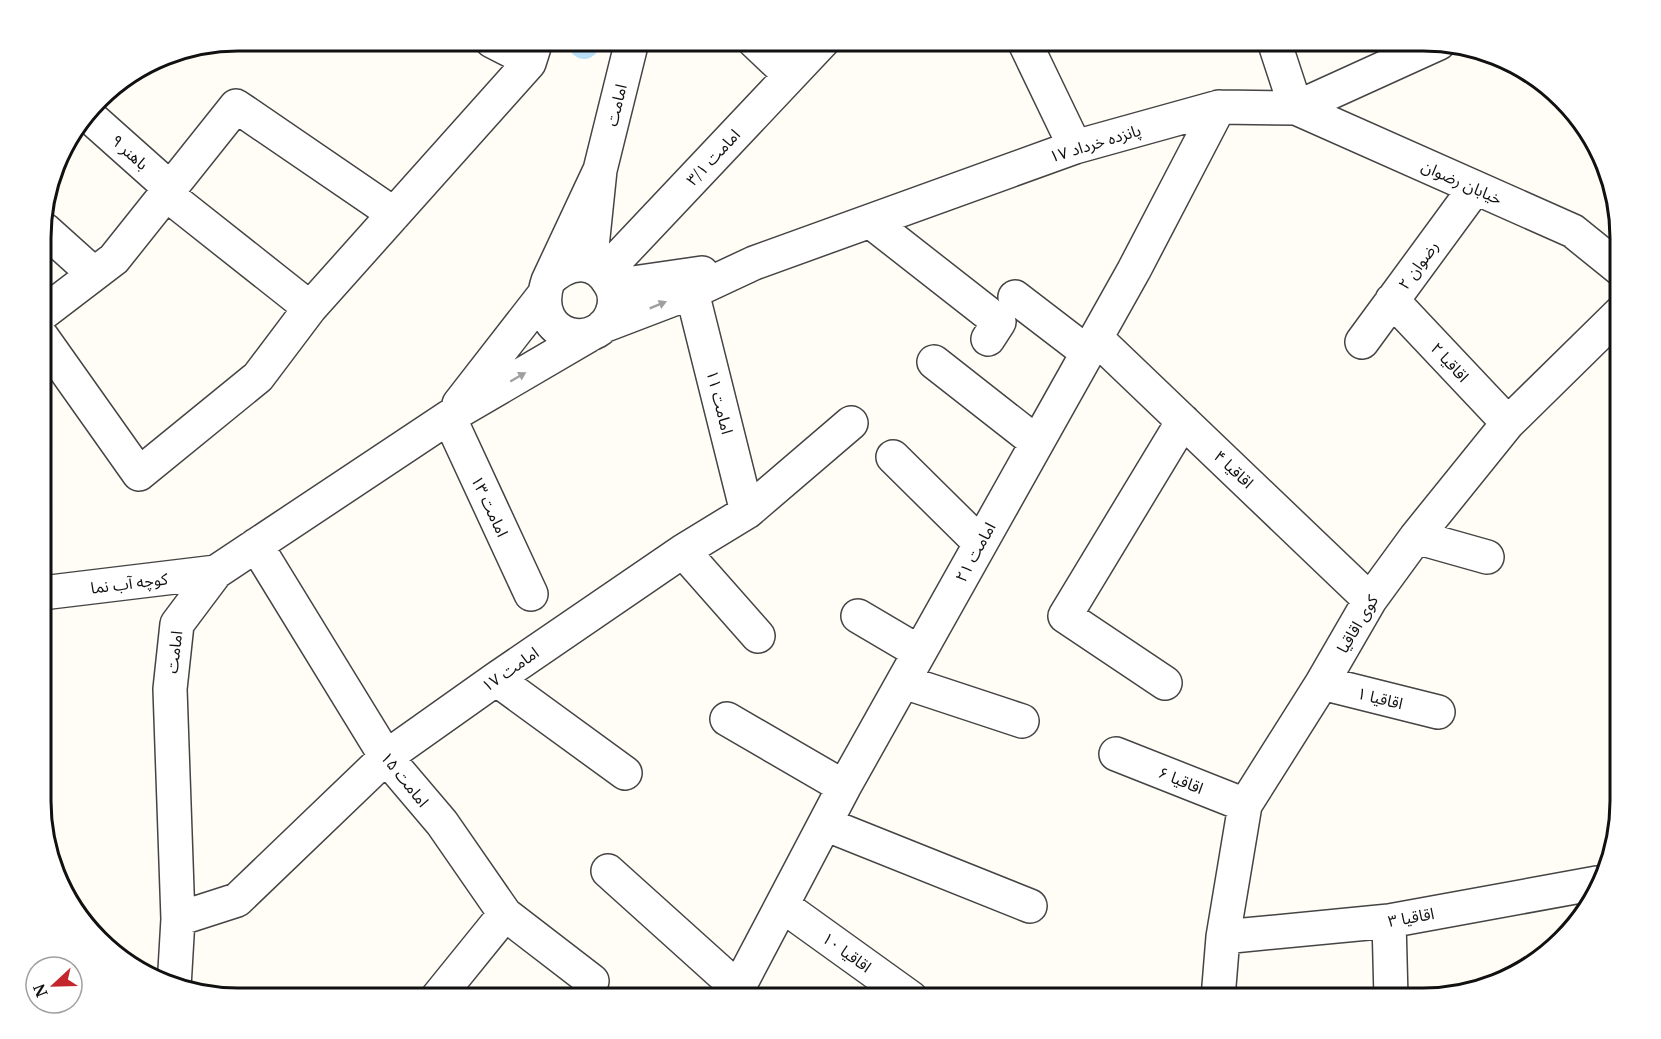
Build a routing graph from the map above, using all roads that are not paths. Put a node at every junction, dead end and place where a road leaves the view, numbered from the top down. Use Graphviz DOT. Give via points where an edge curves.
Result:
graph roads {
  1 [pos="532,51"];
  2 [pos="629,51"];
  3 [pos="765,51"];
  4 [pos="813,51"];
  5 [pos="1029,51"];
  6 [pos="1278,51"];
  7 [pos="1421,51"];
  8 [pos="790,75"];
  9 [pos="1219,107"];
  10 [pos="1296,108"];
  11 [pos="93,120"];
  12 [pos="1075,147"];
  13 [pos="600,170"];
  14 [pos="1475,188"];
  15 [pos="169,192"];
  16 [pos="394,214"];
  17 [pos="870,221"];
  18 [pos="51,236"];
  19 [pos="1610,261"];
  20 [pos="754,263"];
  21 [pos="94,274"];
  22 [pos="602,275"];
  23 [pos="546,289"];
  24 [pos="692,292"];
  25 [pos="1015,297"];
  26 [pos="1392,300"];
  27 [pos="51,307"];
  28 [pos="309,308"];
  29 [pos="1610,323"];
  30 [pos="597,330"];
  31 [pos="988,339"];
  32 [pos="1362,342"];
  33 [pos="1092,345"];
  34 [pos="51,350"];
  35 [pos="934,362"];
  36 [pos="449,417"];
  37 [pos="1183,421"];
  38 [pos="850,423"];
  39 [pos="1508,423"];
  40 [pos="1036,442"];
  41 [pos="893,457"];
  42 [pos="747,512"];
  43 [pos="1416,537"];
  44 [pos="980,543"];
  45 [pos="256,545"];
  46 [pos="683,551"];
  47 [pos="1487,556"];
  48 [pos="216,572"];
  49 [pos="51,593"];
  50 [pos="531,594"];
  51 [pos="1370,600"];
  52 [pos="858,616"];
  53 [pos="758,636"];
  54 [pos="919,652"];
  55 [pos="496,679"];
  56 [pos="904,682"];
  57 [pos="1165,683"];
  58 [pos="1322,683"];
  59 [pos="1438,712"];
  60 [pos="727,719"];
  61 [pos="1022,721"];
  62 [pos="1116,754"];
  63 [pos="386,757"];
  64 [pos="625,773"];
  65 [pos="844,787"];
  66 [pos="1245,806"];
  67 [pos="825,824"];
  68 [pos="608,871"];
  69 [pos="1590,884"];
  70 [pos="783,906"];
  71 [pos="1030,906"];
  72 [pos="505,914"];
  73 [pos="178,919"];
  74 [pos="1389,921"];
  75 [pos="1222,937"];
  76 [pos="173,976"];
  77 [pos="592,981"];
  78 [pos="445,988"];
  79 [pos="730,988"];
  80 [pos="739,988"];
  81 [pos="897,988"];
  82 [pos="1219,988"];
  83 [pos="1391,988"];
  1 -- 16 [label="street"];
  2 -- 13 [label="street, امامت"];
  3 -- 8 [label="street"];
  4 -- 8 [label="street, امامت ۳/۱"];
  5 -- 12 [label="street"];
  6 -- 10 [label="street"];
  7 -- 10 [label="street, پانزده خرداد ۱۷"];
  8 -- 22 [label="street, امامت ۳/۱"];
  9 -- 10 [label="street, پانزده خرداد ۱۷"];
  9 -- 12 [label="street, پانزده خرداد ۱۷"];
  9 -- 33 [label="street, امامت ۲۱"];
  10 -- 14 [label="street, خیابان رضوان"];
  11 -- 15 [label="street, باهنر ۹"];
  12 -- 17 [label="street, پانزده خرداد ۱۷"];
  13 -- 22 [label="street, امامت"];
  13 -- 23 [label="street, امامت"];
  14 -- 19 [label="street, خیابان رضوان" via="1573,231"];
  14 -- 26 [label="street, رضوان ۲"];
  15 -- 16 [label="street" via="236,106"];
  15 -- 21 [label="street" via="114,260"];
  15 -- 28 [label="street, باهنر ۹"];
  16 -- 28 [label="street"];
  17 -- 20 [label="street, پانزده خرداد ۱۷"];
  17 -- 31 [label="street" via="999,322"];
  18 -- 21 [label="street"];
  20 -- 22 [label="street, پانزده خرداد ۱۷" via="666,279"];
  20 -- 24 [label="street, پانزده خرداد ۱۷"];
  21 -- 27 [label="street"];
  22 -- 23 [label="street" via="574,264 560,270"];
  22 -- 30 [label="street" via="615,300 612,315"];
  23 -- 30 [label="street" via="546,314 556,328 573,336"];
  23 -- 36 [label="street, امامت"];
  30 -- 24 [label="street, پانزده خرداد ۱۷, one-way"];
  24 -- 42 [label="street, امامت ۱۱"];
  25 -- 33 [label="street, اقاقیا ۴"];
  26 -- 32 [label="street, رضوان ۲"];
  26 -- 39 [label="street, اقاقیا ۲"];
  28 -- 34 [label="street" via="258,377 139,474"];
  29 -- 39 [label="street, کوی اقاقیا"];
  36 -- 30 [label="street, امامت, one-way"];
  33 -- 37 [label="street, اقاقیا ۴"];
  33 -- 40 [label="street, امامت ۲۱"];
  35 -- 40 [label="street"];
  36 -- 45 [label="street, امامت"];
  36 -- 50 [label="street, امامت ۱۳"];
  37 -- 51 [label="street, اقاقیا ۴"];
  37 -- 57 [label="street" via="1065,616"];
  38 -- 42 [label="street, امامت ۱۷"];
  39 -- 43 [label="street, کوی اقاقیا"];
  40 -- 44 [label="street, امامت ۲۱"];
  41 -- 44 [label="street"];
  42 -- 46 [label="street, امامت ۱۷"];
  43 -- 47 [label="street"];
  43 -- 51 [label="street, کوی اقاقیا"];
  44 -- 54 [label="street, امامت ۲۱"];
  45 -- 48 [label="street, امامت"];
  45 -- 63 [label="street, امامت ۱۵"];
  46 -- 53 [label="street"];
  46 -- 55 [label="street, امامت ۱۷"];
  48 -- 49 [label="street, کوچه آب نما"];
  48 -- 73 [label="street, امامت" via="177,624 170,689"];
  51 -- 58 [label="street, کوی اقاقیا"];
  52 -- 54 [label="street"];
  54 -- 56 [label="street, امامت ۲۱"];
  55 -- 63 [label="street, امامت ۱۷"];
  55 -- 64 [label="street"];
  56 -- 61 [label="street"];
  56 -- 65 [label="street, امامت ۲۱"];
  58 -- 59 [label="street, اقاقیا ۱"];
  58 -- 66 [label="street, کوی اقاقیا"];
  60 -- 65 [label="street"];
  62 -- 66 [label="street, اقاقیا ۶"];
  63 -- 72 [label="street, امامت ۱۵" via="442,823"];
  63 -- 73 [label="street, امامت ۱۷" via="237,900"];
  65 -- 67 [label="street, امامت ۲۱"];
  66 -- 75 [label="street, کوی اقاقیا"];
  67 -- 70 [label="street, امامت ۲۱"];
  67 -- 71 [label="street"];
  68 -- 79 [label="street"];
  69 -- 74 [label="street, اقاقیا ۳"];
  70 -- 80 [label="street, امامت ۲۱"];
  70 -- 81 [label="street, اقاقیا ۱۰"];
  72 -- 77 [label="street, امامت ۱۵"];
  72 -- 78 [label="street"];
  73 -- 76 [label="street, امامت"];
  74 -- 75 [label="street, اقاقیا ۳"];
  74 -- 83 [label="street"];
  75 -- 82 [label="street, کوی اقاقیا"];
}
